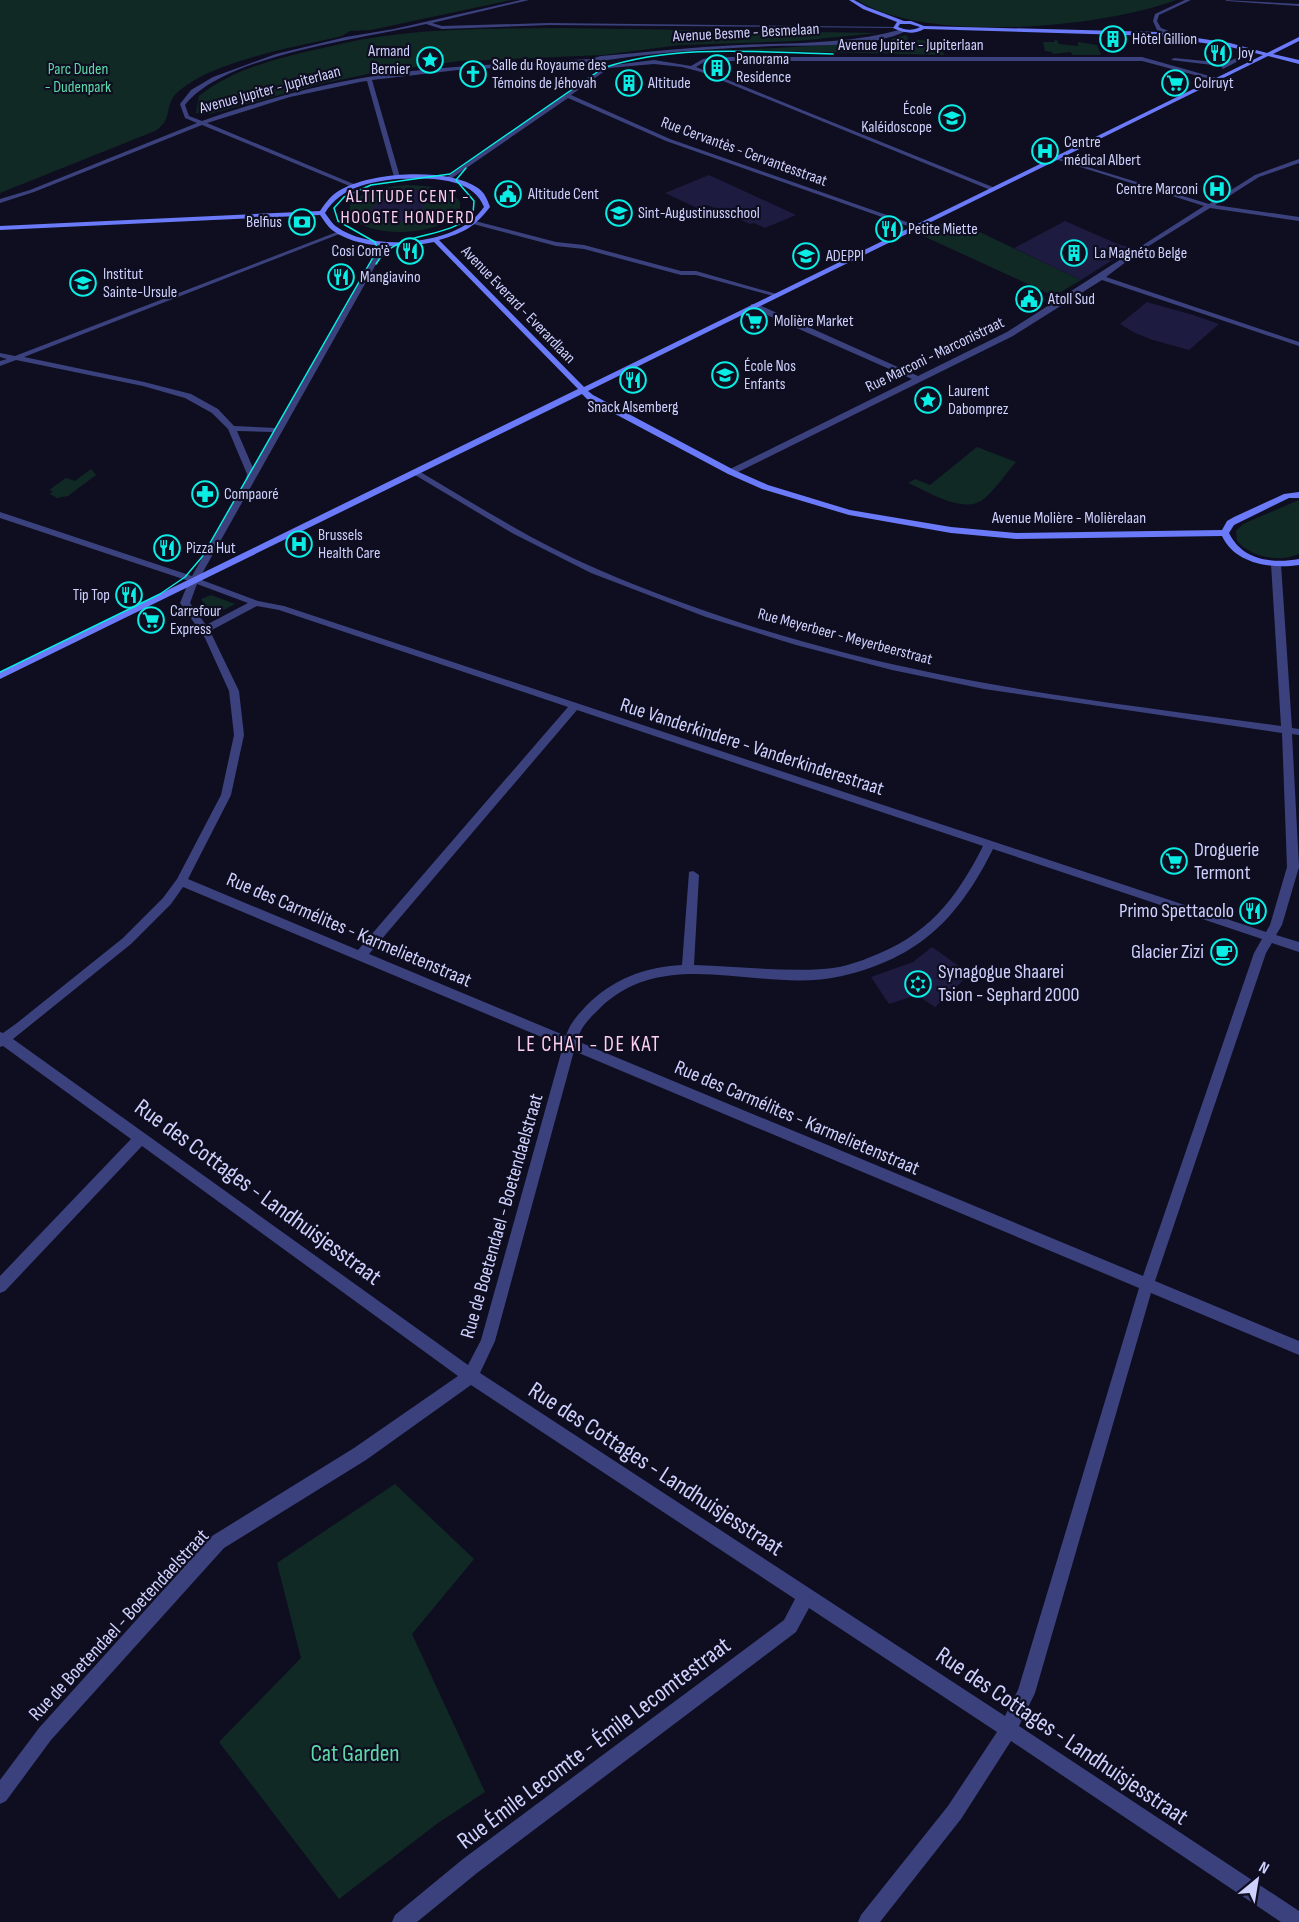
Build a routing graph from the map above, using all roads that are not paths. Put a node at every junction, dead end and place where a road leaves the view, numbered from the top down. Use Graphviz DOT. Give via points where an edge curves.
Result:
graph roads {
  1 [pos="527,0"];
  2 [pos="852,0"];
  3 [pos="1189,0"];
  4 [pos="1227,0"];
  5 [pos="1246,1"];
  6 [pos="1299,5"];
  7 [pos="902,22"];
  8 [pos="427,23"];
  9 [pos="895,27"];
  10 [pos="923,27"];
  11 [pos="903,30"];
  12 [pos="1161,32"];
  13 [pos="1299,39"];
  14 [pos="1277,50"];
  15 [pos="1268,54"];
  16 [pos="1299,55"];
  17 [pos="624,56"];
  18 [pos="1241,56"];
  19 [pos="1155,58"];
  20 [pos="1299,63"];
  21 [pos="1192,64"];
  22 [pos="1178,66"];
  23 [pos="1226,66"];
  24 [pos="693,67"];
  25 [pos="1213,76"];
  26 [pos="369,79"];
  27 [pos="566,95"];
  28 [pos="201,122"];
  29 [pos="1057,158"];
  30 [pos="1299,161"];
  31 [pos="397,177"];
  32 [pos="447,179"];
  33 [pos="354,186"];
  34 [pos="993,189"];
  35 [pos="0,201"];
  36 [pos="1210,206"];
  37 [pos="322,213"];
  38 [pos="1299,219"];
  39 [pos="475,223"];
  40 [pos="916,227"];
  41 [pos="0,228"];
  42 [pos="339,233"];
  43 [pos="435,239"];
  44 [pos="385,243"];
  45 [pos="1101,277"];
  46 [pos="777,295"];
  47 [pos="754,306"];
  48 [pos="1299,344"];
  49 [pos="0,355"];
  50 [pos="15,358"];
  51 [pos="0,363"];
  52 [pos="918,379"];
  53 [pos="582,390"];
  54 [pos="232,428"];
  55 [pos="278,430"];
  56 [pos="414,472"];
  57 [pos="731,472"];
  58 [pos="250,481"];
  59 [pos="1299,495"];
  60 [pos="0,515"];
  61 [pos="1225,533"];
  62 [pos="1299,562"];
  63 [pos="1276,564"];
  64 [pos="194,580"];
  65 [pos="256,603"];
  66 [pos="204,630"];
  67 [pos="0,676"];
  68 [pos="574,707"];
  69 [pos="1287,731"];
  70 [pos="1299,732"];
  71 [pos="989,845"];
  72 [pos="693,875"];
  73 [pos="181,881"];
  74 [pos="1269,937"];
  75 [pos="1299,947"];
  76 [pos="360,956"];
  77 [pos="688,969"];
  78 [pos="1,1039"];
  79 [pos="571,1045"];
  80 [pos="141,1138"];
  81 [pos="1146,1284"];
  82 [pos="0,1286"];
  83 [pos="1299,1348"];
  84 [pos="471,1376"];
  85 [pos="806,1596"];
  86 [pos="1010,1730"];
  87 [pos="0,1795"];
  88 [pos="402,1922"];
  89 [pos="868,1922"];
  90 [pos="1298,1922"];
  1 -- 8 [label="street"];
  2 -- 7 [label="main road, Avenue Besme - Besmelaan"];
  3 -- 12 [label="street" via="1157,14 1155,21"];
  4 -- 5 [label="street"];
  5 -- 6 [label="street"];
  7 -- 9 [label="main road"];
  7 -- 10 [label="main road, Avenue Besme - Besmelaan"];
  8 -- 9 [label="street, Avenue Besme - Besmelaan" via="442,28 549,24"];
  8 -- 28 [label="street" via="259,61 199,86 182,105 188,117"];
  9 -- 11 [label="main road, Avenue Besme - Besmelaan"];
  10 -- 11 [label="main road, Avenue Besme - Besmelaan"];
  10 -- 12 [label="main road, Avenue Besme - Besmelaan"];
  11 -- 17 [label="street, Avenue Besme - Besmelaan" via="880,38 842,42"];
  12 -- 14 [label="main road, Avenue Besme - Besmelaan" via="1226,38"];
  12 -- 15 [label="main road, Avenue Besme - Besmelaan"];
  13 -- 14 [label="main road"];
  14 -- 15 [label="main road"];
  14 -- 16 [label="main road, Avenue Besme - Besmelaan"];
  15 -- 20 [label="main road, Avenue Besme - Besmelaan"];
  15 -- 25 [label="main road"];
  17 -- 26 [label="street, Avenue Jupiter - Jupiterlaan" via="457,67"];
  18 -- 23 [label="street"];
  19 -- 21 [label="street"];
  21 -- 22 [label="street"];
  21 -- 23 [label="street"];
  21 -- 25 [label="street"];
  23 -- 25 [label="street"];
  24 -- 25 [label="street, Avenue Jupiter - Jupiterlaan" via="717,59 1142,59"];
  24 -- 27 [label="street, Avenue Jupiter - Jupiterlaan" via="654,62 605,69"];
  24 -- 34 [label="street"];
  25 -- 29 [label="main road"];
  26 -- 28 [label="street, Avenue Jupiter - Jupiterlaan" via="274,100"];
  26 -- 31 [label="street"];
  27 -- 32 [label="street"];
  27 -- 40 [label="street, Rue Cervantès - Cervantesstraat" via="668,140"];
  28 -- 33 [label="street"];
  28 -- 35 [label="street, Avenue Jupiter - Jupiterlaan"];
  29 -- 34 [label="main road"];
  29 -- 36 [label="street"];
  30 -- 36 [label="street, Rue Marconi - Marconistraat" via="1257,176"];
  31 -- 32 [label="main road"];
  31 -- 33 [label="main road"];
  32 -- 39 [label="main road" via="471,187 485,197 487,207"];
  33 -- 37 [label="main road" via="331,198"];
  34 -- 40 [label="main road"];
  36 -- 38 [label="street"];
  36 -- 45 [label="street, Rue Marconi - Marconistraat"];
  37 -- 41 [label="main road"];
  37 -- 42 [label="main road"];
  39 -- 43 [label="main road"];
  39 -- 46 [label="street"];
  40 -- 46 [label="main road"];
  42 -- 44 [label="main road"];
  42 -- 50 [label="street"];
  43 -- 44 [label="main road"];
  43 -- 53 [label="main road, Avenue Everard - Everardlaan"];
  44 -- 55 [label="street"];
  45 -- 48 [label="street"];
  45 -- 52 [label="street, Rue Marconi - Marconistraat" via="1010,334"];
  46 -- 47 [label="main road"];
  47 -- 52 [label="street"];
  47 -- 53 [label="main road"];
  49 -- 50 [label="street"];
  50 -- 51 [label="street"];
  50 -- 54 [label="street" via="188,396 215,411"];
  52 -- 57 [label="street, Rue Marconi - Marconistraat"];
  53 -- 56 [label="main road"];
  53 -- 57 [label="main road, Avenue Molière - Molièrelaan"];
  54 -- 55 [label="street"];
  54 -- 58 [label="street"];
  55 -- 58 [label="street"];
  56 -- 64 [label="main road"];
  56 -- 69 [label="street, Rue Meyerbeer - Meyerbeerstraat" via="580,565 777,636 984,687"];
  57 -- 61 [label="main road, Avenue Molière - Molièrelaan" via="823,505 951,530 1016,536"];
  58 -- 64 [label="street"];
  59 -- 61 [label="main road" via="1287,496 1237,519"];
  60 -- 64 [label="street, Rue Vanderkindere - Vanderkinderestraat"];
  61 -- 63 [label="main road" via="1239,552"];
  62 -- 63 [label="main road"];
  63 -- 69 [label="street"];
  64 -- 65 [label="street, Rue Vanderkindere - Vanderkinderestraat"];
  64 -- 66 [label="street" via="185,603"];
  64 -- 67 [label="main road"];
  65 -- 66 [label="street"];
  65 -- 68 [label="street, Rue Vanderkindere - Vanderkinderestraat" via="281,608"];
  66 -- 73 [label="street" via="234,692 239,735 226,795"];
  68 -- 71 [label="street, Rue Vanderkindere - Vanderkinderestraat"];
  68 -- 76 [label="street"];
  69 -- 70 [label="street, Rue Meyerbeer - Meyerbeerstraat"];
  69 -- 74 [label="street" via="1293,867 1276,926"];
  71 -- 74 [label="street, Rue Vanderkindere - Vanderkinderestraat"];
  71 -- 77 [label="street, Rue de Boetendael - Boetendaelstraat" via="947,913 929,932 893,956 836,973"];
  72 -- 77 [label="street"];
  73 -- 76 [label="street, Rue des Carmélites - Karmelietenstraat"];
  73 -- 78 [label="street" via="127,941"];
  74 -- 75 [label="street, Rue Vanderkindere - Vanderkinderestraat"];
  74 -- 81 [label="street" via="1260,953"];
  76 -- 79 [label="street, Rue des Carmélites - Karmelietenstraat"];
  77 -- 79 [label="street, Rue de Boetendael - Boetendaelstraat" via="669,968 629,981 611,992 575,1026"];
  78 -- 80 [label="street, Rue des Cottages - Landhuisjesstraat"];
  79 -- 81 [label="street, Rue des Carmélites - Karmelietenstraat"];
  79 -- 84 [label="street, Rue de Boetendael - Boetendaelstraat" via="488,1341"];
  80 -- 82 [label="street"];
  80 -- 84 [label="street, Rue des Cottages - Landhuisjesstraat"];
  81 -- 83 [label="street, Rue des Carmélites - Karmelietenstraat"];
  81 -- 86 [label="street" via="1026,1693"];
  84 -- 85 [label="street, Rue des Cottages - Landhuisjesstraat"];
  84 -- 87 [label="street, Rue de Boetendael - Boetendaelstraat" via="360,1454 218,1542 45,1734"];
  85 -- 86 [label="street, Rue des Cottages - Landhuisjesstraat"];
  85 -- 88 [label="street, Rue Émile Lecomte - Émile Lecomtestraat" via="790,1626 470,1866"];
  86 -- 89 [label="street" via="932,1841"];
  86 -- 90 [label="street, Rue des Cottages - Landhuisjesstraat"];
}
